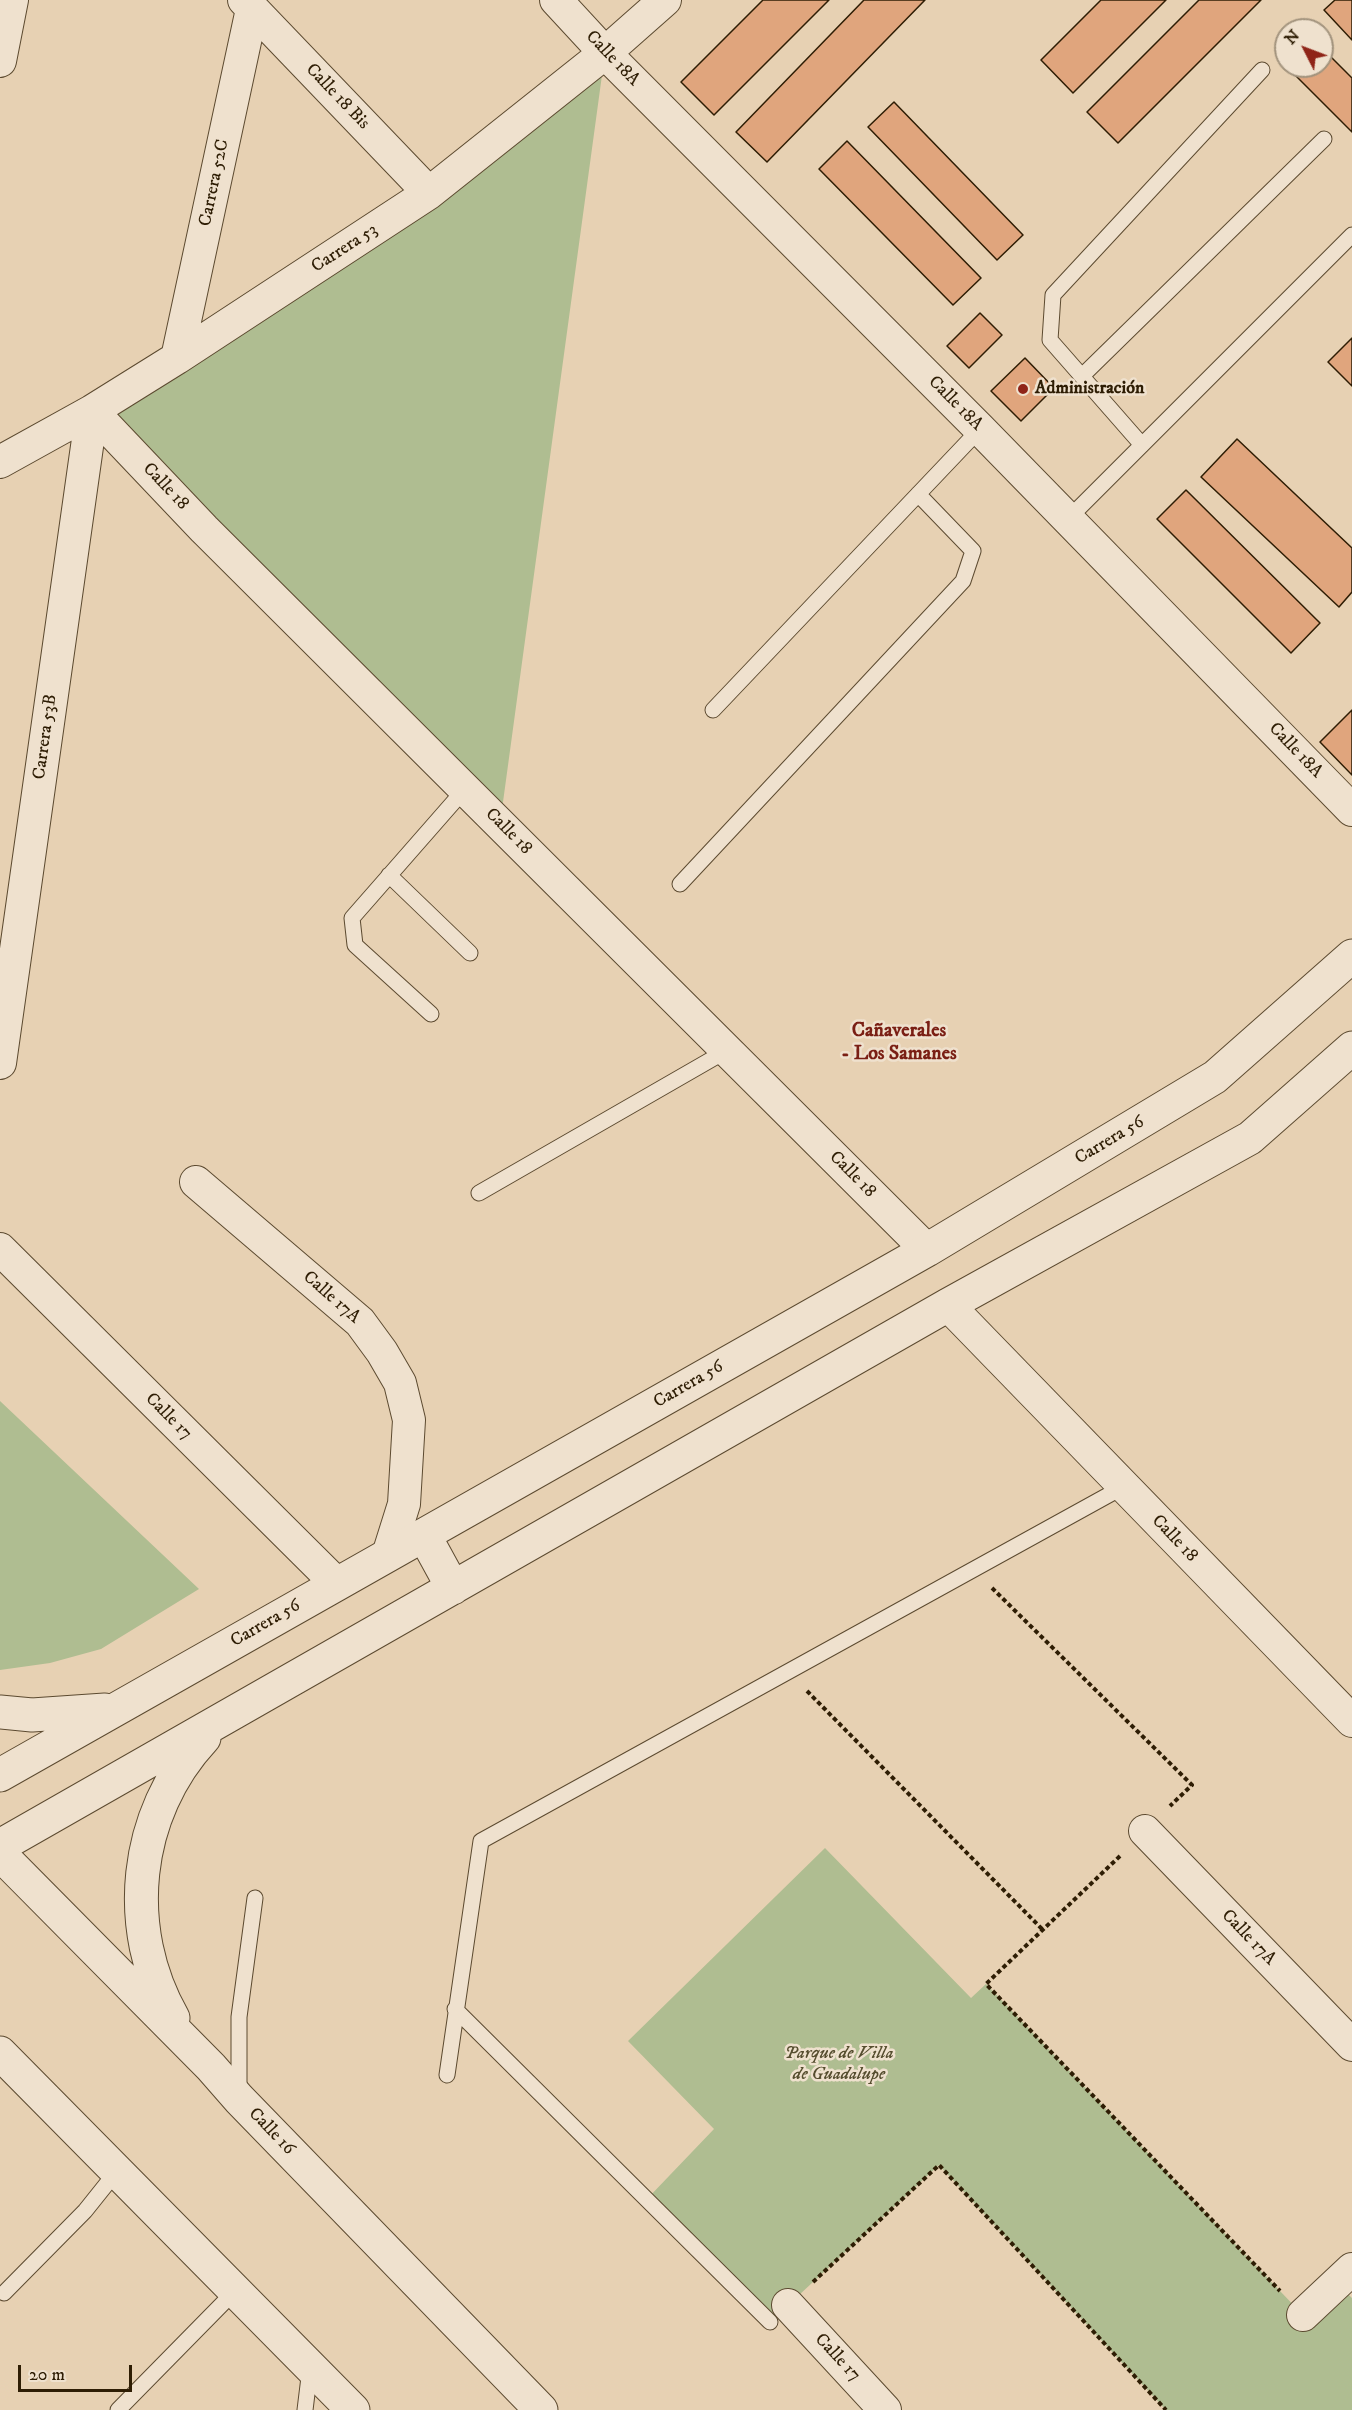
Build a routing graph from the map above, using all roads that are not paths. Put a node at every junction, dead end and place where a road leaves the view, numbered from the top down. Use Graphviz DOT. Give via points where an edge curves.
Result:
graph roads {
  1 [pos="12,0"];
  2 [pos="556,0"];
  3 [pos="665,0"];
  4 [pos="248,4"];
  5 [pos="605,53"];
  6 [pos="0,61"];
  7 [pos="1262,70"];
  8 [pos="1324,139"];
  9 [pos="429,193"];
  10 [pos="1352,236"];
  11 [pos="177,358"];
  12 [pos="1082,376"];
  13 [pos="92,411"];
  14 [pos="980,429"];
  15 [pos="1142,445"];
  16 [pos="0,462"];
  17 [pos="918,494"];
  18 [pos="1068,519"];
  19 [pos="712,710"];
  20 [pos="465,789"];
  21 [pos="1352,810"];
  22 [pos="389,876"];
  23 [pos="680,884"];
  24 [pos="470,953"];
  25 [pos="1352,956"];
  26 [pos="431,1014"];
  27 [pos="1352,1048"];
  28 [pos="726,1051"];
  29 [pos="0,1064"];
  30 [pos="196,1182"];
  31 [pos="479,1193"];
  32 [pos="0,1249"];
  33 [pos="927,1250"];
  34 [pos="948,1305"];
  35 [pos="1123,1487"];
  36 [pos="424,1535"];
  37 [pos="388,1556"];
  38 [pos="337,1584"];
  39 [pos="453,1587"];
  40 [pos="116,1709"];
  41 [pos="0,1713"];
  42 [pos="1352,1721"];
  43 [pos="218,1723"];
  44 [pos="0,1775"];
  45 [pos="1145,1831"];
  46 [pos="0,1846"];
  47 [pos="0,1854"];
  48 [pos="255,1898"];
  49 [pos="455,2009"];
  50 [pos="1352,2045"];
  51 [pos="0,2053"];
  52 [pos="211,2067"];
  53 [pos="0,2070"];
  54 [pos="447,2075"];
  55 [pos="239,2099"];
  56 [pos="51,2106"];
  57 [pos="117,2171"];
  58 [pos="1352,2269"];
  59 [pos="236,2291"];
  60 [pos="4,2293"];
  61 [pos="779,2313"];
  62 [pos="1303,2315"];
  63 [pos="310,2367"];
  64 [pos="118,2410"];
  65 [pos="305,2410"];
  66 [pos="353,2410"];
  67 [pos="541,2410"];
  68 [pos="885,2410"];
  1 -- 6 [label="street"];
  2 -- 5 [label="street, Calle 18A"];
  3 -- 5 [label="street, Carrera 53"];
  4 -- 9 [label="street, Calle 18 Bis"];
  4 -- 11 [label="street, Carrera 52C"];
  5 -- 9 [label="street, Carrera 53"];
  5 -- 14 [label="street, Calle 18A"];
  7 -- 12 [label="lane" via="1053,295 1050,340"];
  8 -- 12 [label="lane"];
  9 -- 11 [label="street, Carrera 53"];
  10 -- 15 [label="lane"];
  11 -- 13 [label="street, Carrera 53"];
  12 -- 15 [label="lane"];
  13 -- 16 [label="street, Carrera 53"];
  13 -- 20 [label="street, Calle 18"];
  13 -- 29 [label="street, Carrera 53B"];
  14 -- 17 [label="lane"];
  14 -- 18 [label="street, Calle 18A"];
  15 -- 18 [label="lane"];
  17 -- 19 [label="lane"];
  17 -- 23 [label="lane" via="974,551 963,581"];
  18 -- 21 [label="street, Calle 18A"];
  20 -- 22 [label="lane"];
  20 -- 28 [label="street, Calle 18"];
  22 -- 24 [label="lane"];
  22 -- 26 [label="lane" via="352,918 355,945"];
  25 -- 33 [label="street, Carrera 56" via="1215,1077"];
  27 -- 34 [label="street" via="1250,1138"];
  28 -- 31 [label="lane"];
  28 -- 33 [label="street, Calle 18"];
  30 -- 37 [label="street, Calle 17A" via="360,1322 400,1383 409,1420 404,1504"];
  32 -- 38 [label="street, Calle 17"];
  33 -- 36 [label="street, Carrera 56"];
  34 -- 35 [label="street, Calle 18"];
  34 -- 39 [label="street"];
  35 -- 42 [label="street, Calle 18"];
  35 -- 49 [label="lane" via="481,1841"];
  36 -- 37 [label="street, Carrera 56"];
  36 -- 39 [label="street"];
  37 -- 38 [label="street, Carrera 56"];
  38 -- 40 [label="street, Carrera 56"];
  39 -- 43 [label="street"];
  40 -- 41 [label="street" via="32,1715"];
  40 -- 44 [label="street, Carrera 56"];
  43 -- 46 [label="street"];
  43 -- 52 [label="street" via="177,1772 162,1800 150,1831 140,1894 142,1926 158,1988 172,2017"];
  45 -- 50 [label="street, Calle 17A"];
  47 -- 52 [label="street, Calle 16"];
  48 -- 55 [label="lane" via="239,2017"];
  49 -- 54 [label="lane"];
  49 -- 61 [label="lane"];
  51 -- 56 [label="street"];
  52 -- 55 [label="street, Calle 16"];
  53 -- 56 [label="street"];
  55 -- 67 [label="street, Calle 16"];
  56 -- 57 [label="street"];
  57 -- 59 [label="street"];
  57 -- 60 [label="lane" via="85,2211"];
  58 -- 62 [label="street"];
  59 -- 63 [label="street"];
  59 -- 64 [label="lane"];
  61 -- 68 [label="street, Calle 17"];
  63 -- 65 [label="lane"];
  63 -- 66 [label="street"];
}
